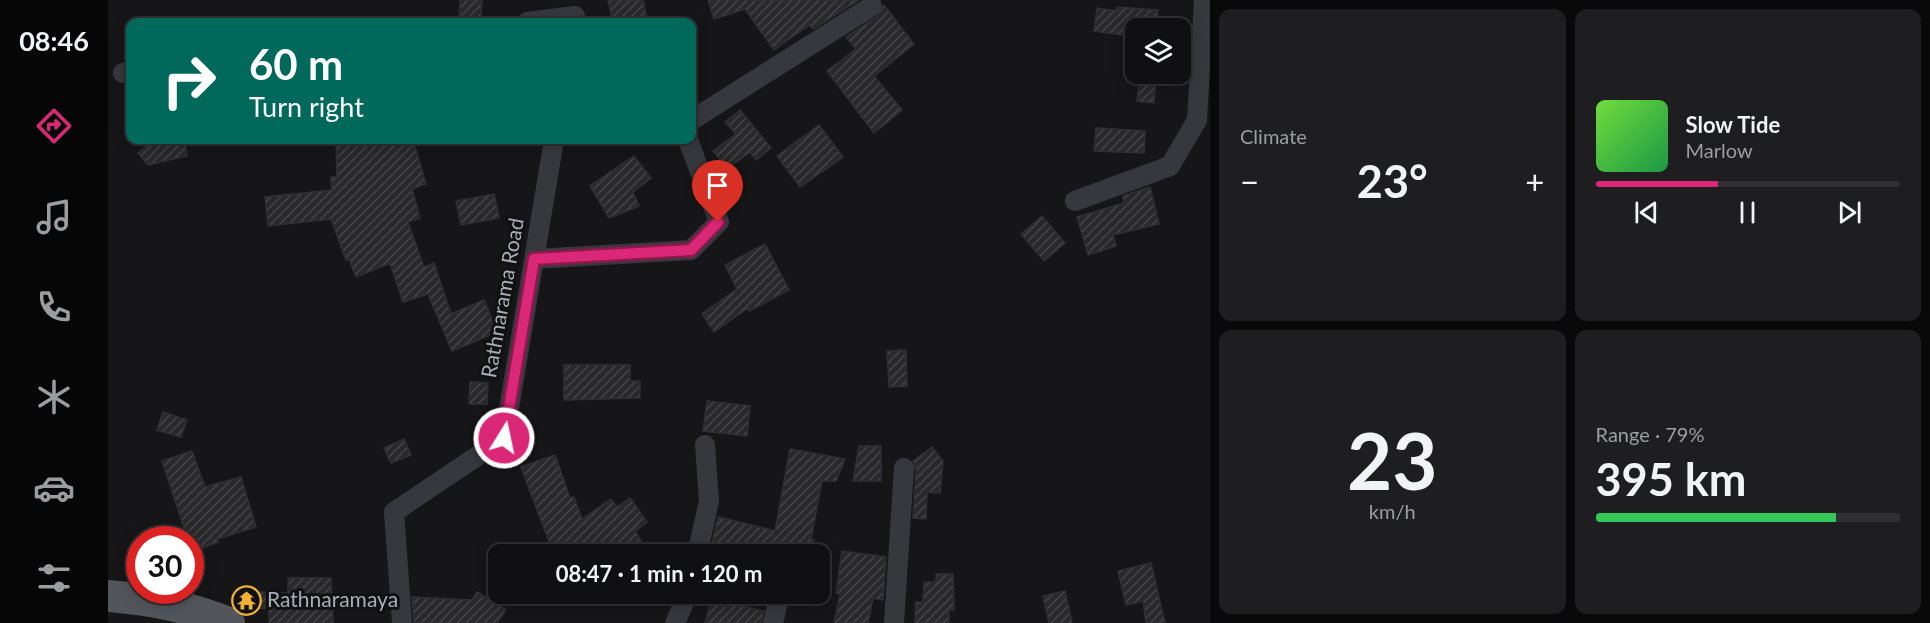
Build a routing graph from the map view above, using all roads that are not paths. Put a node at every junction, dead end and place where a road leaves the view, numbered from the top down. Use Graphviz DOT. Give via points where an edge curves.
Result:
graph roads {
  1 [pos="1204,0"];
  2 [pos="872,6"];
  3 [pos="575,13"];
  4 [pos="548,18"];
  5 [pos="696,117"];
  6 [pos="553,144"];
  7 [pos="689,144"];
  8 [pos="1075,201"];
  9 [pos="534,259"];
  10 [pos="705,445"];
  11 [pos="904,468"];
  12 [pos="699,544"];
  13 [pos="108,596"];
  14 [pos="684,604"];
  15 [pos="778,604"];
  16 [pos="229,623"];
  17 [pos="402,623"];
  18 [pos="675,623"];
  19 [pos="773,623"];
  20 [pos="894,623"];
  1 -- 8 [label="street" via="1197,120 1170,166"];
  2 -- 5 [label="street"];
  3 -- 4 [label="street"];
  6 -- 9 [label="street, Rathnarama Road"];
  7 -- 9 [label="street" via="718,222 691,250"];
  9 -- 17 [label="street, Rathnarama Road" via="504,438 394,512"];
  10 -- 12 [label="street" via="709,501"];
  11 -- 20 [label="street"];
  13 -- 16 [label="main road" via="189,608"];
  14 -- 18 [label="street"];
  15 -- 19 [label="street"];
}
